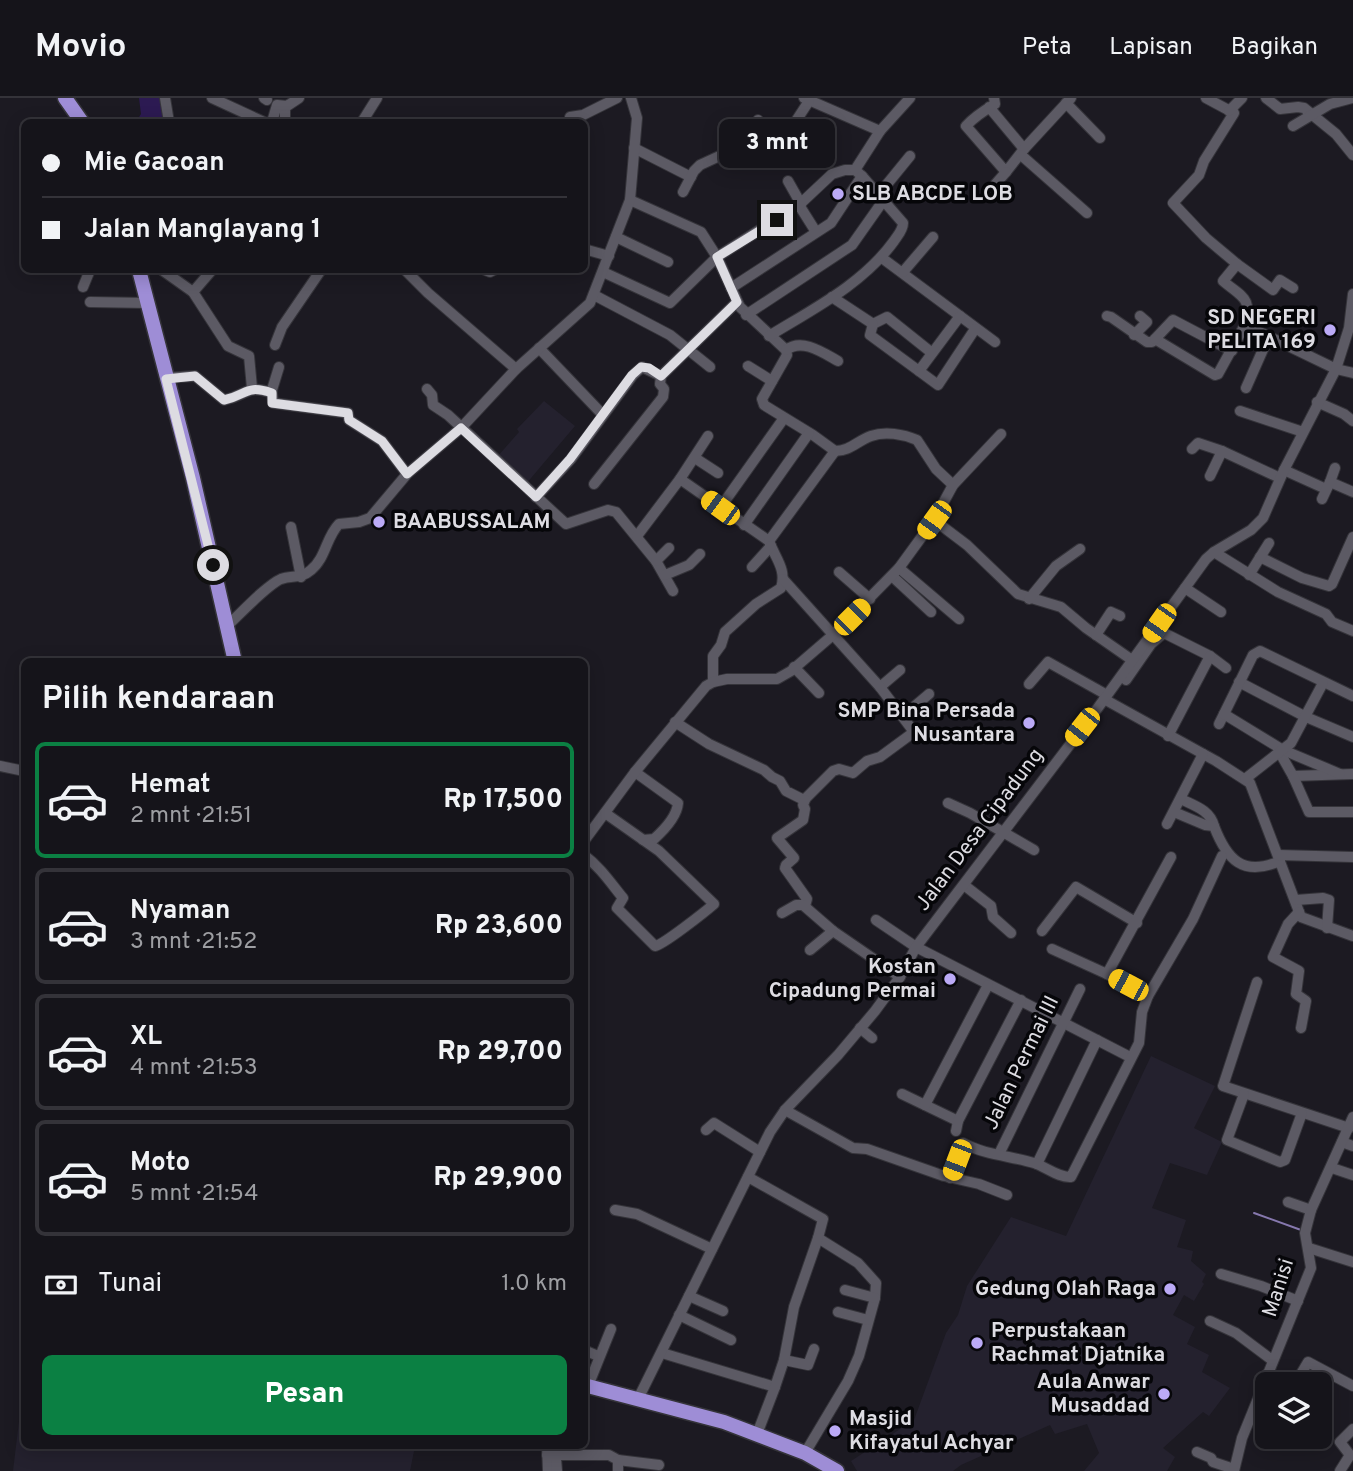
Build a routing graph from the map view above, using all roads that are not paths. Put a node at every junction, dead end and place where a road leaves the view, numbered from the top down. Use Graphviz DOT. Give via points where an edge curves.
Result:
graph roads {
  1 [pos="65,98"];
  2 [pos="165,98"];
  3 [pos="212,98"];
  4 [pos="299,98"];
  5 [pos="377,98"];
  6 [pos="617,98"];
  7 [pos="631,98"];
  8 [pos="1206,98"];
  9 [pos="1266,98"];
  10 [pos="1352,98"];
  11 [pos="903,99"];
  12 [pos="1240,99"];
  13 [pos="807,100"];
  14 [pos="1069,100"];
  15 [pos="991,103"];
  16 [pos="285,106"];
  17 [pos="1229,111"];
  18 [pos="1311,115"];
  19 [pos="570,117"];
  20 [pos="80,119"];
  21 [pos="168,119"];
  22 [pos="258,119"];
  23 [pos="273,119"];
  24 [pos="285,119"];
  25 [pos="363,119"];
  26 [pos="758,120"];
  27 [pos="1293,127"];
  28 [pos="880,131"];
  29 [pos="767,134"];
  30 [pos="1100,138"];
  31 [pos="634,148"];
  32 [pos="1023,152"];
  33 [pos="1353,155"];
  34 [pos="910,156"];
  35 [pos="1006,172"];
  36 [pos="858,173"];
  37 [pos="691,177"];
  38 [pos="788,181"];
  39 [pos="992,188"];
  40 [pos="683,192"];
  41 [pos="881,198"];
  42 [pos="630,200"];
  43 [pos="800,205"];
  44 [pos="1087,213"];
  45 [pos="816,232"];
  46 [pos="616,237"];
  47 [pos="933,237"];
  48 [pos="588,250"];
  49 [pos="609,256"];
  50 [pos="717,257"];
  51 [pos="882,258"];
  52 [pos="668,262"];
  53 [pos="1237,264"];
  54 [pos="603,271"];
  55 [pos="903,272"];
  56 [pos="89,273"];
  57 [pos="140,273"];
  58 [pos="166,273"];
  59 [pos="209,273"];
  60 [pos="319,273"];
  61 [pos="408,273"];
  62 [pos="83,287"];
  63 [pos="732,288"];
  64 [pos="1293,288"];
  65 [pos="193,292"];
  66 [pos="1353,294"];
  67 [pos="594,295"];
  68 [pos="832,297"];
  69 [pos="90,302"];
  70 [pos="737,302"];
  71 [pos="148,303"];
  72 [pos="746,315"];
  73 [pos="960,316"];
  74 [pos="1107,316"];
  75 [pos="873,324"];
  76 [pos="1245,325"];
  77 [pos="975,329"];
  78 [pos="1134,335"];
  79 [pos="769,336"];
  80 [pos="1158,336"];
  81 [pos="1269,336"];
  82 [pos="995,342"];
  83 [pos="275,345"];
  84 [pos="539,348"];
  85 [pos="688,349"];
  86 [pos="786,350"];
  87 [pos="1232,351"];
  88 [pos="932,354"];
  89 [pos="838,362"];
  90 [pos="748,366"];
  91 [pos="279,367"];
  92 [pos="710,367"];
  93 [pos="516,369"];
  94 [pos="1336,369"];
  95 [pos="919,371"];
  96 [pos="1353,373"];
  97 [pos="661,376"];
  98 [pos="166,379"];
  99 [pos="772,381"];
  100 [pos="252,388"];
  101 [pos="1246,388"];
  102 [pos="427,389"];
  103 [pos="271,393"];
  104 [pos="1317,402"];
  105 [pos="1240,411"];
  106 [pos="603,415"];
  107 [pos="784,418"];
  108 [pos="1353,421"];
  109 [pos="461,428"];
  110 [pos="1303,432"];
  111 [pos="809,433"];
  112 [pos="1001,434"];
  113 [pos="708,436"];
  114 [pos="1192,449"];
  115 [pos="1222,451"];
  116 [pos="835,452"];
  117 [pos="695,458"];
  118 [pos="1335,468"];
  119 [pos="718,473"];
  120 [pos="407,474"];
  121 [pos="1282,474"];
  122 [pos="1210,476"];
  123 [pos="680,479"];
  124 [pos="593,484"];
  125 [pos="954,485"];
  126 [pos="1326,490"];
  127 [pos="1353,492"];
  128 [pos="536,497"];
  129 [pos="720,508"];
  130 [pos="934,520"];
  131 [pos="744,525"];
  132 [pos="291,527"];
  133 [pos="637,536"];
  134 [pos="1353,537"];
  135 [pos="1269,543"];
  136 [pos="770,544"];
  137 [pos="669,548"];
  138 [pos="1080,549"];
  139 [pos="1214,552"];
  140 [pos="700,554"];
  141 [pos="1260,557"];
  142 [pos="656,561"];
  143 [pos="752,567"];
  144 [pos="839,572"];
  145 [pos="895,572"];
  146 [pos="665,575"];
  147 [pos="1249,575"];
  148 [pos="301,577"];
  149 [pos="783,579"];
  150 [pos="1185,589"];
  151 [pos="673,591"];
  152 [pos="870,599"];
  153 [pos="1029,599"];
  154 [pos="931,612"];
  155 [pos="1221,612"];
  156 [pos="1120,616"];
  157 [pos="959,619"];
  158 [pos="227,626"];
  159 [pos="1353,631"];
  160 [pos="834,634"];
  161 [pos="1096,635"];
  162 [pos="1210,656"];
  163 [pos="234,658"];
  164 [pos="1132,660"];
  165 [pos="794,667"];
  166 [pos="1226,668"];
  167 [pos="900,670"];
  168 [pos="1126,681"];
  169 [pos="713,682"];
  170 [pos="1240,682"];
  171 [pos="1323,682"];
  172 [pos="1029,684"];
  173 [pos="880,687"];
  174 [pos="819,693"];
  175 [pos="929,694"];
  176 [pos="1353,696"];
  177 [pos="1106,697"];
  178 [pos="903,716"];
  179 [pos="1306,717"];
  180 [pos="675,722"];
  181 [pos="1168,736"];
  182 [pos="1353,737"];
  183 [pos="1282,751"];
  184 [pos="1203,754"];
  185 [pos="0,766"];
  186 [pos="21,770"];
  187 [pos="635,772"];
  188 [pos="1339,774"];
  189 [pos="1353,774"];
  190 [pos="1293,776"];
  191 [pos="1245,779"];
  192 [pos="1181,799"];
  193 [pos="806,800"];
  194 [pos="948,803"];
  195 [pos="1174,812"];
  196 [pos="605,813"];
  197 [pos="1353,813"];
  198 [pos="1167,824"];
  199 [pos="1214,826"];
  200 [pos="1003,832"];
  201 [pos="588,836"];
  202 [pos="643,840"];
  203 [pos="1034,850"];
  204 [pos="1222,856"];
  205 [pos="588,858"];
  206 [pos="1171,858"];
  207 [pos="1279,858"];
  208 [pos="1353,858"];
  209 [pos="964,885"];
  210 [pos="1296,900"];
  211 [pos="804,906"];
  212 [pos="1300,912"];
  213 [pos="782,914"];
  214 [pos="876,920"];
  215 [pos="1137,923"];
  216 [pos="1327,928"];
  217 [pos="833,931"];
  218 [pos="1042,931"];
  219 [pos="1011,933"];
  220 [pos="1353,936"];
  221 [pos="916,947"];
  222 [pos="1052,949"];
  223 [pos="810,950"];
  224 [pos="1107,974"];
  225 [pos="900,977"];
  226 [pos="1257,982"];
  227 [pos="988,985"];
  228 [pos="1080,989"];
  229 [pos="1148,996"];
  230 [pos="1021,1000"];
  231 [pos="1065,1023"];
  232 [pos="860,1028"];
  233 [pos="1301,1028"];
  234 [pos="872,1038"];
  235 [pos="1097,1040"];
  236 [pos="1130,1057"];
  237 [pos="902,1094"];
  238 [pos="1244,1094"];
  239 [pos="925,1105"];
  240 [pos="787,1111"];
  241 [pos="1302,1113"];
  242 [pos="1353,1117"];
  243 [pos="1349,1128"];
  244 [pos="706,1130"];
  245 [pos="1342,1142"];
  246 [pos="1353,1146"];
  247 [pos="760,1153"];
  248 [pos="999,1154"];
  249 [pos="1037,1164"];
  250 [pos="1332,1168"];
  251 [pos="1353,1175"];
  252 [pos="748,1177"];
  253 [pos="950,1178"];
  254 [pos="1007,1195"];
  255 [pos="1288,1202"];
  256 [pos="615,1210"];
  257 [pos="1311,1210"];
  258 [pos="818,1238"];
  259 [pos="1308,1248"];
  260 [pos="712,1249"];
  261 [pos="1353,1262"];
  262 [pos="1220,1274"];
  263 [pos="845,1290"];
  264 [pos="689,1296"];
  265 [pos="874,1298"];
  266 [pos="1298,1301"];
  267 [pos="723,1311"];
  268 [pos="838,1312"];
  269 [pos="679,1315"];
  270 [pos="868,1320"];
  271 [pos="1210,1321"];
  272 [pos="611,1329"];
  273 [pos="731,1340"];
  274 [pos="814,1349"];
  275 [pos="588,1352"];
  276 [pos="662,1353"];
  277 [pos="598,1356"];
  278 [pos="784,1360"];
  279 [pos="1272,1360"];
  280 [pos="1268,1372"];
  281 [pos="1302,1372"];
  282 [pos="1327,1372"];
  283 [pos="1332,1375"];
  284 [pos="588,1380"];
  285 [pos="588,1386"];
  286 [pos="1353,1386"];
  287 [pos="775,1387"];
  288 [pos="638,1399"];
  289 [pos="1255,1405"];
  290 [pos="1350,1431"];
  291 [pos="757,1434"];
  292 [pos="551,1450"];
  293 [pos="1197,1451"];
  294 [pos="805,1453"];
  295 [pos="1351,1455"];
  296 [pos="618,1460"];
  297 [pos="659,1465"];
  298 [pos="833,1470"];
  299 [pos="1234,1470"];
  300 [pos="548,1471"];
  301 [pos="557,1471"];
  302 [pos="618,1471"];
  303 [pos="1340,1471"];
  1 -- 20 [label="highway"];
  2 -- 21 [label="street"];
  3 -- 22 [label="street"];
  4 -- 16 [label="street"];
  5 -- 25 [label="street"];
  6 -- 19 [label="street"];
  7 -- 31 [label="street" via="637,118"];
  8 -- 17 [label="street"];
  9 -- 18 [label="street" via="1280,109 1301,107"];
  10 -- 18 [label="street"];
  11 -- 28 [label="street"];
  12 -- 17 [label="street"];
  13 -- 28 [label="street"];
  13 -- 29 [label="street" via="781,144"];
  14 -- 30 [label="street"];
  14 -- 32 [label="street"];
  15 -- 32 [label="street"];
  15 -- 35 [label="street" via="967,126"];
  16 -- 23 [label="street" via="277,105"];
  16 -- 24 [label="street"];
  17 -- 53 [label="street" via="1234,113 1232,118 1199,175 1173,204"];
  18 -- 27 [label="street"];
  18 -- 33 [label="street"];
  26 -- 29 [label="street"];
  28 -- 36 [label="street"];
  29 -- 37 [label="street" via="700,165"];
  31 -- 37 [label="street"];
  31 -- 42 [label="street"];
  32 -- 35 [label="street"];
  32 -- 44 [label="street"];
  34 -- 41 [label="street"];
  35 -- 39 [label="street"];
  36 -- 41 [label="street"];
  36 -- 43 [label="street" via="832,174"];
  36 -- 45 [label="street" via="831,223"];
  37 -- 40 [label="street"];
  38 -- 43 [label="street"];
  41 -- 51 [label="street" via="904,225"];
  41 -- 72 [label="street" via="852,245"];
  42 -- 46 [label="street"];
  42 -- 50 [label="street" via="697,229"];
  43 -- 45 [label="street"];
  43 -- 50 [label="street"];
  45 -- 63 [label="street"];
  46 -- 49 [label="street"];
  46 -- 52 [label="street"];
  47 -- 55 [label="street"];
  48 -- 49 [label="street"];
  49 -- 54 [label="street"];
  50 -- 54 [label="street" via="670,303"];
  50 -- 63 [label="street"];
  51 -- 55 [label="street"];
  51 -- 68 [label="street"];
  53 -- 64 [label="street" via="1273,290 1280,281"];
  53 -- 76 [label="street" via="1223,281 1247,303"];
  54 -- 67 [label="street"];
  55 -- 73 [label="street"];
  56 -- 62 [label="street"];
  57 -- 71 [label="highway"];
  58 -- 65 [label="street"];
  59 -- 65 [label="street"];
  60 -- 83 [label="street"];
  61 -- 93 [label="street"];
  63 -- 70 [label="street"];
  65 -- 100 [label="street" via="225,343 249,356"];
  66 -- 94 [label="street, Jalan Desa Cipadung" via="1347,339"];
  67 -- 84 [label="street"];
  67 -- 85 [label="street"];
  68 -- 75 [label="street"];
  68 -- 79 [label="street"];
  69 -- 71 [label="street"];
  70 -- 72 [label="street"];
  70 -- 85 [label="street"];
  71 -- 98 [label="highway"];
  72 -- 79 [label="street"];
  73 -- 77 [label="street"];
  73 -- 88 [label="street"];
  74 -- 78 [label="street"];
  75 -- 88 [label="street" via="887,317"];
  75 -- 95 [label="street" via="870,335"];
  76 -- 81 [label="street"];
  76 -- 87 [label="street"];
  77 -- 82 [label="street"];
  77 -- 95 [label="street" via="938,385"];
  78 -- 80 [label="street" via="1147,342"];
  78 -- 80 [label="street" via="1144,319"];
  79 -- 86 [label="street"];
  80 -- 87 [label="street" via="1173,320"];
  80 -- 87 [label="street" via="1215,375"];
  81 -- 94 [label="street"];
  81 -- 101 [label="street"];
  84 -- 93 [label="street"];
  84 -- 106 [label="street"];
  85 -- 92 [label="street"];
  85 -- 97 [label="street"];
  86 -- 89 [label="street" via="801,345"];
  86 -- 99 [label="street"];
  88 -- 95 [label="street"];
  90 -- 99 [label="street"];
  91 -- 103 [label="street"];
  93 -- 109 [label="street"];
  94 -- 96 [label="street"];
  94 -- 104 [label="street, Jalan Desa Cipadung"];
  97 -- 106 [label="street" via="641,367"];
  97 -- 124 [label="street" via="663,397"];
  98 -- 100 [label="street" via="195,376 224,400"];
  98 -- 158 [label="highway"];
  99 -- 107 [label="street" via="762,403"];
  100 -- 103 [label="street"];
  102 -- 109 [label="street" via="433,405"];
  103 -- 120 [label="street" via="272,403 346,412 349,420 382,441"];
  104 -- 108 [label="street"];
  104 -- 110 [label="street, Jalan Desa Cipadung"];
  105 -- 110 [label="street"];
  106 -- 128 [label="street"];
  107 -- 111 [label="street"];
  107 -- 129 [label="street"];
  109 -- 120 [label="street"];
  109 -- 128 [label="street"];
  110 -- 121 [label="street, Jalan Desa Cipadung"];
  111 -- 116 [label="street"];
  111 -- 131 [label="street"];
  112 -- 125 [label="street"];
  113 -- 117 [label="street"];
  114 -- 115 [label="street" via="1198,443"];
  115 -- 121 [label="street"];
  115 -- 122 [label="street"];
  116 -- 125 [label="street" via="849,450 875,435 909,437 918,440 936,469"];
  116 -- 136 [label="street"];
  117 -- 119 [label="street"];
  117 -- 123 [label="street"];
  118 -- 126 [label="street"];
  120 -- 148 [label="street" via="370,518 339,524 322,557"];
  121 -- 126 [label="street"];
  121 -- 139 [label="street, Jalan Desa Cipadung" via="1259,522"];
  123 -- 129 [label="street"];
  123 -- 133 [label="street"];
  125 -- 130 [label="street"];
  126 -- 127 [label="street"];
  128 -- 133 [label="street" via="568,525 613,510"];
  129 -- 131 [label="street"];
  130 -- 145 [label="street"];
  130 -- 153 [label="street"];
  131 -- 136 [label="street"];
  132 -- 148 [label="street"];
  133 -- 142 [label="street"];
  134 -- 141 [label="street" via="1329,586"];
  135 -- 141 [label="street"];
  136 -- 143 [label="street"];
  136 -- 149 [label="street" via="782,565"];
  137 -- 142 [label="street"];
  138 -- 153 [label="street" via="1056,566"];
  139 -- 147 [label="street"];
  139 -- 150 [label="street, Jalan Desa Cipadung"];
  140 -- 146 [label="street" via="689,565"];
  141 -- 147 [label="street"];
  142 -- 146 [label="street"];
  144 -- 152 [label="street"];
  145 -- 152 [label="street"];
  145 -- 154 [label="street"];
  145 -- 157 [label="street"];
  146 -- 151 [label="street"];
  147 -- 159 [label="street"];
  148 -- 158 [label="street" via="279,580"];
  149 -- 160 [label="street"];
  149 -- 169 [label="street" via="777,591 725,632 713,656"];
  150 -- 155 [label="street"];
  150 -- 164 [label="street, Jalan Desa Cipadung"];
  152 -- 160 [label="street"];
  153 -- 161 [label="street" via="1061,607"];
  156 -- 161 [label="street" via="1111,612"];
  158 -- 163 [label="highway"];
  160 -- 165 [label="street"];
  160 -- 173 [label="street"];
  161 -- 164 [label="street"];
  162 -- 166 [label="street"];
  162 -- 168 [label="street" via="1163,634"];
  162 -- 181 [label="street"];
  164 -- 177 [label="street, Jalan Desa Cipadung"];
  165 -- 169 [label="street" via="778,679"];
  165 -- 174 [label="street"];
  167 -- 173 [label="street"];
  169 -- 180 [label="street"];
  170 -- 171 [label="street" via="1253,655 1261,650"];
  170 -- 179 [label="street"];
  170 -- 183 [label="street" via="1221,719"];
  171 -- 176 [label="street"];
  171 -- 179 [label="street"];
  172 -- 177 [label="street" via="1048,662"];
  173 -- 178 [label="street"];
  175 -- 178 [label="street"];
  177 -- 181 [label="street"];
  177 -- 200 [label="street, Jalan Desa Cipadung"];
  178 -- 193 [label="street" via="914,732 853,773 833,771"];
  179 -- 182 [label="street"];
  179 -- 183 [label="street"];
  180 -- 187 [label="street"];
  180 -- 193 [label="street" via="764,770 780,780 786,791"];
  181 -- 184 [label="street"];
  183 -- 188 [label="street"];
  183 -- 190 [label="street"];
  183 -- 191 [label="street"];
  184 -- 191 [label="street"];
  184 -- 192 [label="street"];
  185 -- 186 [label="street"];
  187 -- 196 [label="street"];
  187 -- 202 [label="street" via="678,803 664,830 654,839"];
  188 -- 189 [label="street"];
  188 -- 190 [label="street"];
  190 -- 197 [label="street" via="1310,812"];
  191 -- 207 [label="street"];
  192 -- 195 [label="street"];
  192 -- 199 [label="street" via="1207,813"];
  193 -- 211 [label="street" via="803,820 777,838 794,858 785,867 807,899"];
  194 -- 200 [label="street"];
  195 -- 198 [label="street"];
  195 -- 199 [label="street"];
  196 -- 201 [label="street"];
  196 -- 202 [label="street"];
  199 -- 207 [label="street" via="1224,850 1247,865 1261,868"];
  200 -- 203 [label="street"];
  200 -- 209 [label="street, Jalan Desa Cipadung"];
  202 -- 205 [label="street" via="714,904 659,946 617,908 622,897"];
  204 -- 229 [label="street" via="1193,919"];
  206 -- 215 [label="street"];
  207 -- 208 [label="street"];
  207 -- 210 [label="street"];
  209 -- 219 [label="street" via="991,906 993,917"];
  209 -- 221 [label="street, Jalan Desa Cipadung"];
  210 -- 212 [label="street"];
  210 -- 216 [label="street" via="1329,900"];
  211 -- 213 [label="street" via="796,905"];
  211 -- 217 [label="street"];
  212 -- 216 [label="street" via="1303,919"];
  212 -- 233 [label="street" via="1288,924 1273,957 1298,971 1296,993 1306,1001"];
  214 -- 221 [label="street"];
  215 -- 218 [label="street" via="1076,887"];
  215 -- 224 [label="street"];
  216 -- 220 [label="street"];
  217 -- 223 [label="street"];
  217 -- 225 [label="street"];
  221 -- 225 [label="street, Jalan Desa Cipadung"];
  221 -- 227 [label="street"];
  222 -- 224 [label="street"];
  224 -- 229 [label="street"];
  225 -- 232 [label="street, Jalan Desa Cipadung"];
  226 -- 238 [label="street" via="1223,1083"];
  227 -- 230 [label="street"];
  227 -- 239 [label="street"];
  228 -- 231 [label="street, Jalan Permai III"];
  229 -- 236 [label="street" via="1139,1043"];
  230 -- 231 [label="street"];
  230 -- 239 [label="street" via="957,1126"];
  231 -- 235 [label="street"];
  231 -- 248 [label="street, Jalan Permai III"];
  232 -- 234 [label="street"];
  232 -- 240 [label="street, Jalan Desa Cipadung"];
  235 -- 236 [label="street"];
  235 -- 249 [label="street"];
  236 -- 249 [label="street" via="1071,1177"];
  237 -- 239 [label="street"];
  238 -- 241 [label="street"];
  238 -- 241 [label="street" via="1227,1140 1280,1162 1285,1160"];
  240 -- 247 [label="street, Jalan Desa Cipadung"];
  240 -- 253 [label="street" via="853,1148"];
  241 -- 243 [label="street"];
  242 -- 243 [label="street, Manisi"];
  243 -- 245 [label="street, Manisi"];
  244 -- 247 [label="street" via="714,1123"];
  245 -- 246 [label="street"];
  245 -- 250 [label="street, Manisi"];
  247 -- 252 [label="street, Jalan Desa Cipadung"];
  248 -- 249 [label="street"];
  248 -- 253 [label="street" via="963,1143"];
  250 -- 251 [label="street"];
  250 -- 257 [label="street, Manisi"];
  252 -- 258 [label="street" via="821,1218"];
  252 -- 260 [label="street, Jalan Desa Cipadung"];
  253 -- 254 [label="street"];
  255 -- 257 [label="street"];
  256 -- 260 [label="street" via="638,1214"];
  257 -- 259 [label="street, Manisi" via="1305,1233"];
  258 -- 265 [label="street" via="870,1275 876,1283"];
  258 -- 278 [label="street" via="794,1307"];
  259 -- 261 [label="street"];
  259 -- 266 [label="street, Manisi" via="1311,1268"];
  260 -- 264 [label="street, Jalan Desa Cipadung"];
  262 -- 266 [label="street"];
  263 -- 265 [label="street"];
  264 -- 267 [label="street"];
  264 -- 269 [label="street, Jalan Desa Cipadung"];
  265 -- 270 [label="street"];
  266 -- 279 [label="street, Manisi"];
  268 -- 270 [label="street"];
  269 -- 273 [label="street"];
  269 -- 276 [label="street, Jalan Desa Cipadung"];
  270 -- 294 [label="street" via="848,1381"];
  271 -- 279 [label="street" via="1236,1333"];
  272 -- 277 [label="street"];
  274 -- 278 [label="street" via="808,1365"];
  275 -- 277 [label="street"];
  276 -- 287 [label="street"];
  276 -- 288 [label="street, Jalan Desa Cipadung"];
  277 -- 284 [label="street"];
  278 -- 287 [label="street"];
  279 -- 280 [label="street, Manisi"];
  281 -- 282 [label="street" via="1308,1362"];
  283 -- 286 [label="street"];
  285 -- 288 [label="highway"];
  287 -- 291 [label="street"];
  288 -- 291 [label="highway"];
  289 -- 299 [label="street, Manisi"];
  290 -- 295 [label="street" via="1340,1443"];
  291 -- 294 [label="highway"];
  292 -- 296 [label="street" via="603,1454"];
  292 -- 300 [label="street"];
  292 -- 301 [label="street"];
  293 -- 299 [label="street"];
  294 -- 298 [label="highway"];
  295 -- 303 [label="street"];
  296 -- 297 [label="street"];
  296 -- 302 [label="street"];
}
